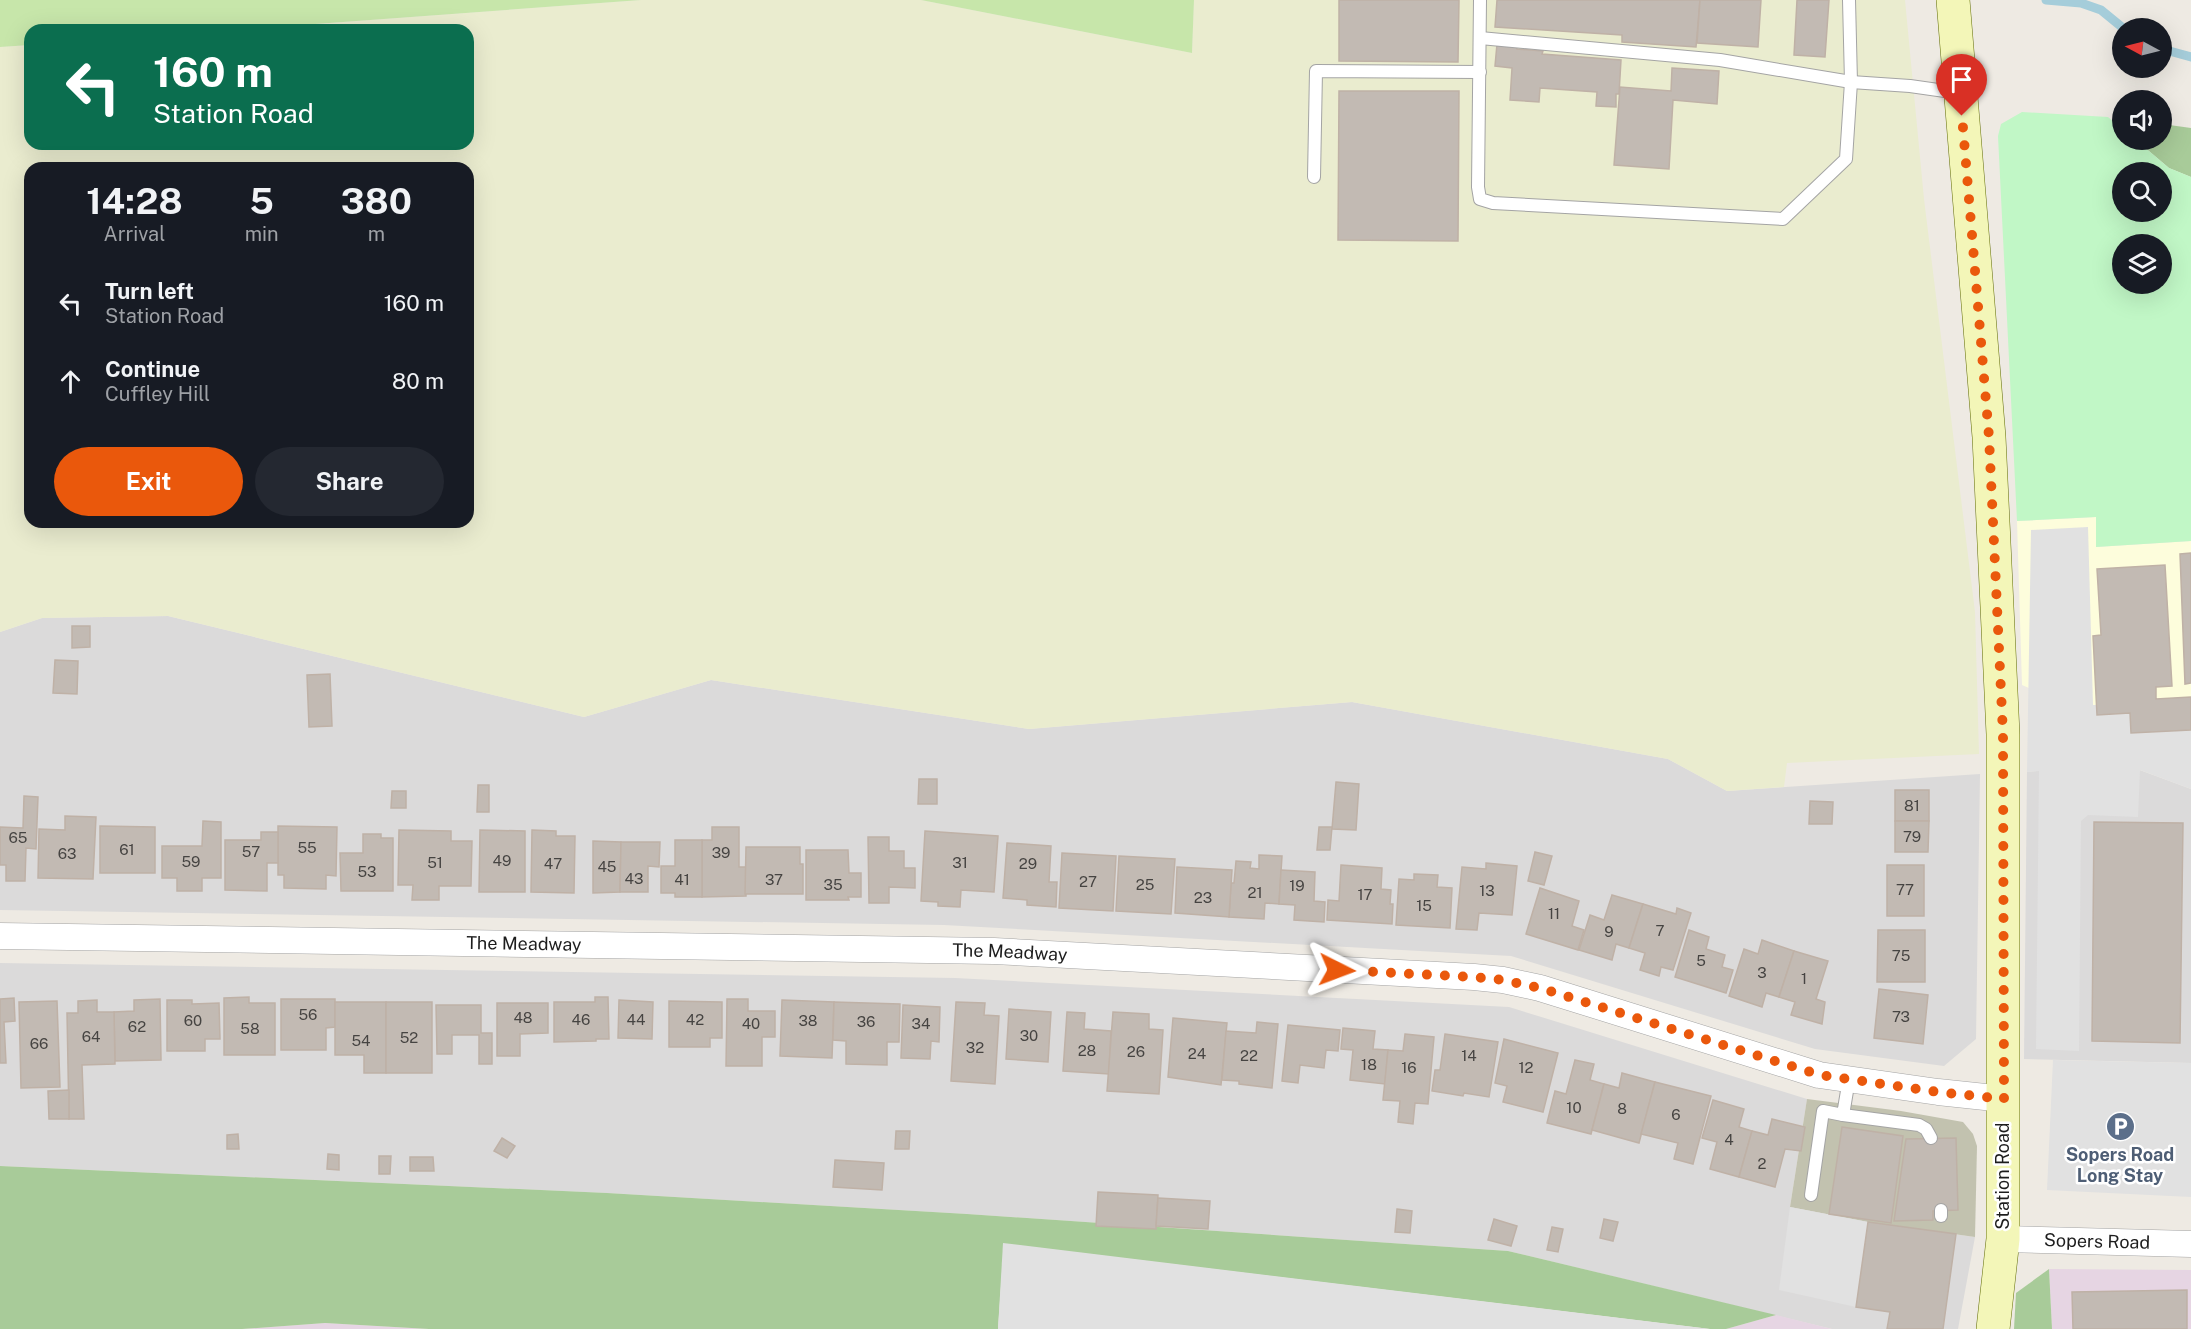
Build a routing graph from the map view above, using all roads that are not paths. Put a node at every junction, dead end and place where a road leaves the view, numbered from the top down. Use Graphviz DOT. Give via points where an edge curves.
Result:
graph roads {
  1 [pos="1480,0"];
  2 [pos="1849,0"];
  3 [pos="1953,0"];
  4 [pos="1480,38"];
  5 [pos="1480,72"];
  6 [pos="1851,82"];
  7 [pos="1960,93"];
  8 [pos="1314,177"];
  9 [pos="0,936"];
  10 [pos="1849,1079"];
  11 [pos="2004,1099"];
  12 [pos="1843,1114"];
  13 [pos="1931,1138"];
  14 [pos="1811,1195"];
  15 [pos="2003,1239"];
  16 [pos="2191,1244"];
  17 [pos="1994,1329"];
  1 -- 4 [label="lane"];
  2 -- 6 [label="lane"];
  3 -- 7 [label="main road, Station Road"];
  4 -- 5 [label="lane"];
  4 -- 6 [label="lane" via="1720,60"];
  5 -- 6 [label="lane" via="1480,199 1493,203 1783,219 1846,159"];
  5 -- 8 [label="lane" via="1316,71"];
  6 -- 7 [label="lane"];
  7 -- 11 [label="main road, Station Road" via="1989,437 2003,734"];
  9 -- 10 [label="street, The Meadway" via="994,951 1474,977 1540,988 1820,1075"];
  10 -- 11 [label="street, The Meadway"];
  10 -- 12 [label="lane"];
  11 -- 15 [label="main road, Station Road"];
  12 -- 13 [label="lane" via="1919,1125"];
  12 -- 14 [label="lane" via="1823,1111"];
  15 -- 16 [label="street, Sopers Road"];
  15 -- 17 [label="main road, Station Road"];
}
